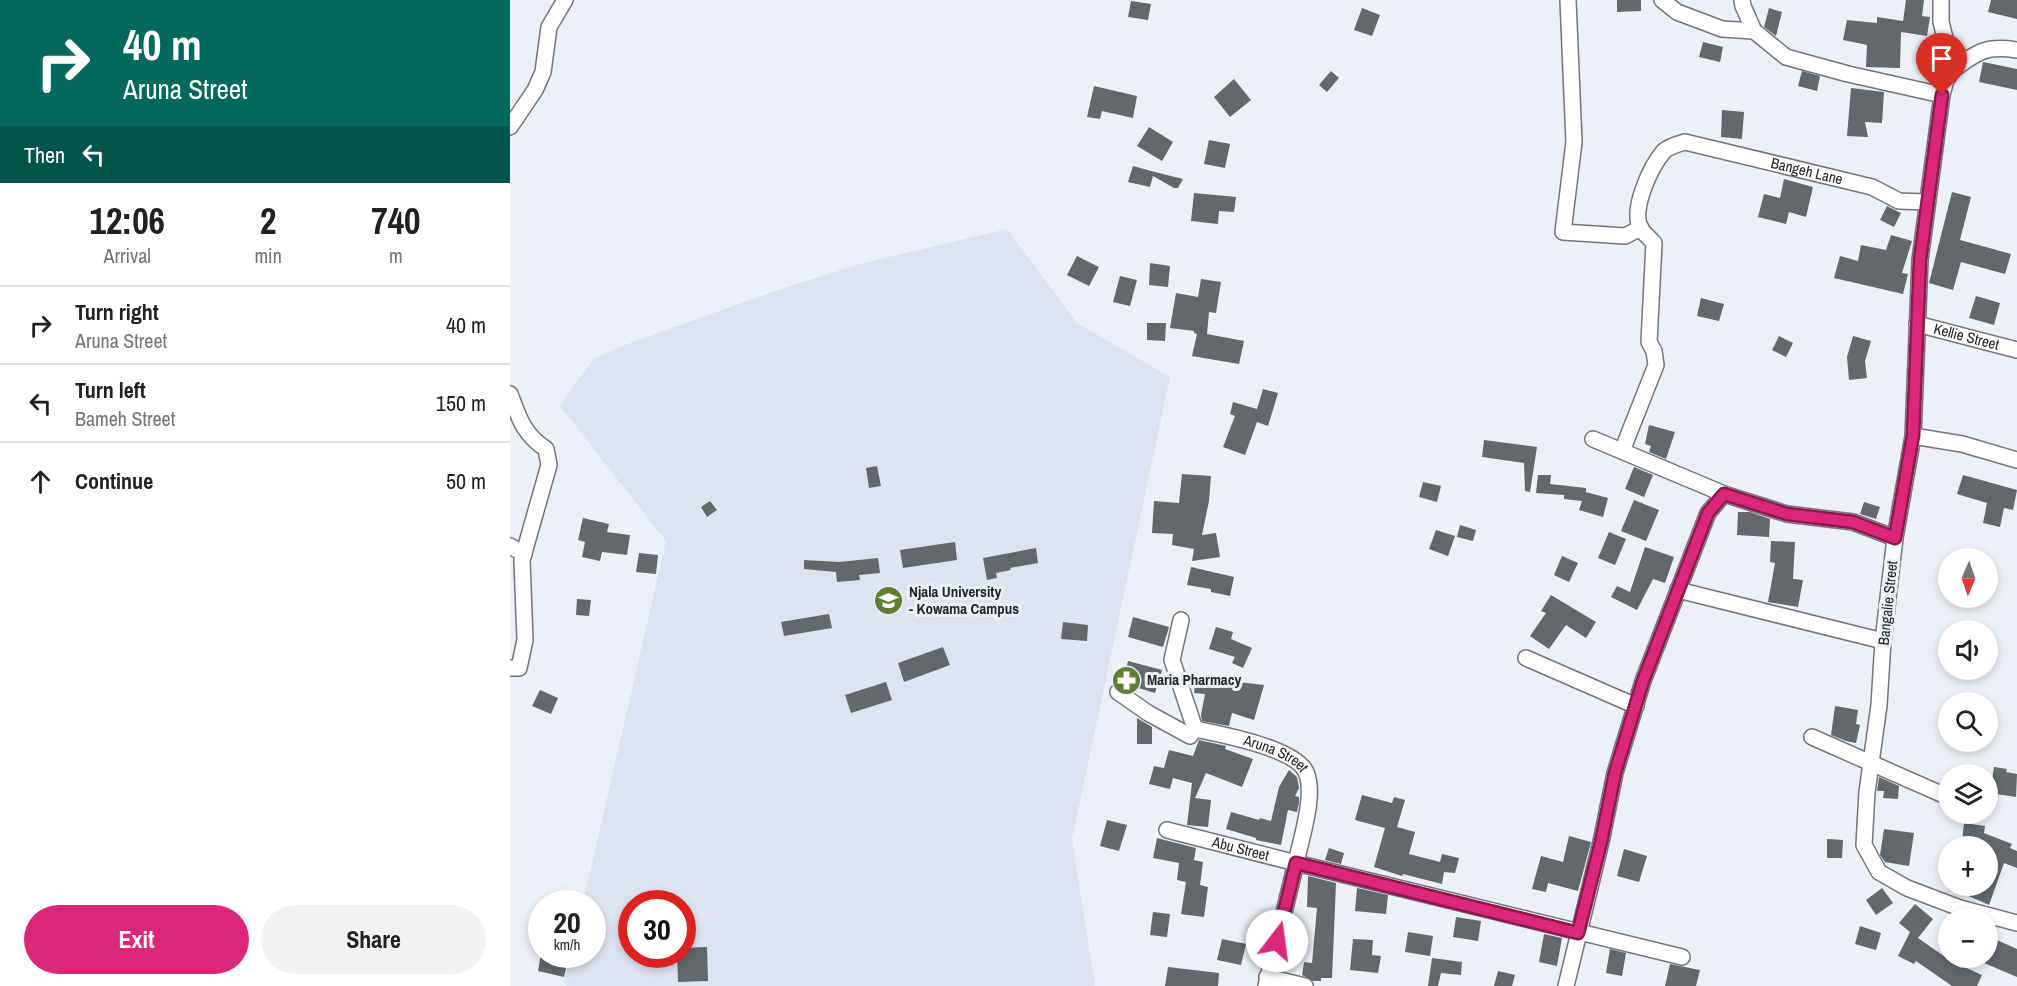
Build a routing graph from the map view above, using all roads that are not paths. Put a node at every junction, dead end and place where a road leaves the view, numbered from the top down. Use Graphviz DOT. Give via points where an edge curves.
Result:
graph roads {
  1 [pos="565,0"];
  2 [pos="1568,0"];
  3 [pos="1662,0"];
  4 [pos="1742,0"];
  5 [pos="1941,0"];
  6 [pos="1754,31"];
  7 [pos="2017,50"];
  8 [pos="1950,75"];
  9 [pos="1942,95"];
  10 [pos="510,127"];
  11 [pos="1927,202"];
  12 [pos="1641,228"];
  13 [pos="1917,324"];
  14 [pos="2017,350"];
  15 [pos="510,394"];
  16 [pos="1913,435"];
  17 [pos="1593,439"];
  18 [pos="1622,451"];
  19 [pos="2017,460"];
  20 [pos="1724,494"];
  21 [pos="1895,538"];
  22 [pos="517,550"];
  23 [pos="1678,590"];
  24 [pos="1181,620"];
  25 [pos="1884,641"];
  26 [pos="1526,658"];
  27 [pos="510,669"];
  28 [pos="1118,692"];
  29 [pos="1636,706"];
  30 [pos="1192,732"];
  31 [pos="1812,737"];
  32 [pos="1871,764"];
  33 [pos="1938,793"];
  34 [pos="1167,830"];
  35 [pos="1296,863"];
  36 [pos="2017,923"];
  37 [pos="1578,933"];
  38 [pos="1682,957"];
  39 [pos="1267,982"];
  40 [pos="1305,986"];
  41 [pos="1566,986"];
  1 -- 10 [label="street" via="549,27 543,72"];
  2 -- 12 [label="street" via="1574,142 1563,232 1625,236"];
  3 -- 6 [label="street" via="1677,12 1722,29"];
  4 -- 6 [label="street"];
  5 -- 8 [label="street"];
  6 -- 9 [label="street" via="1786,57"];
  7 -- 8 [label="street" via="1998,47 1983,51"];
  8 -- 9 [label="street, Bangalie Street"];
  9 -- 11 [label="street, Bangalie Street"];
  11 -- 12 [label="street, Bangeh Lane" via="1899,201 1872,187 1685,142 1664,151 1644,184 1638,217"];
  11 -- 13 [label="street, Bangalie Street"];
  12 -- 18 [label="street" via="1654,243 1648,342 1656,365"];
  13 -- 14 [label="street, Kellie Street"];
  13 -- 16 [label="street, Bangalie Street"];
  15 -- 22 [label="street" via="532,440 546,449 549,465"];
  16 -- 19 [label="street"];
  16 -- 21 [label="street, Bangalie Street"];
  17 -- 18 [label="street"];
  18 -- 20 [label="street"];
  20 -- 21 [label="street" via="1787,514 1853,522"];
  20 -- 23 [label="street" via="1708,513"];
  21 -- 25 [label="street, Bangalie Street"];
  22 -- 27 [label="street" via="522,560 525,640 519,668"];
  23 -- 25 [label="street"];
  23 -- 29 [label="street"];
  24 -- 30 [label="street" via="1172,660"];
  25 -- 32 [label="street, Bangalie Street"];
  26 -- 29 [label="street"];
  28 -- 30 [label="street, Aruna Street" via="1148,713"];
  29 -- 37 [label="street" via="1615,773"];
  30 -- 35 [label="street, Aruna Street" via="1244,738 1290,757 1305,770 1308,808"];
  31 -- 32 [label="street"];
  32 -- 33 [label="street"];
  32 -- 36 [label="street, Bangalie Street" via="1864,845 1879,872 1907,888 1960,908"];
  34 -- 35 [label="street, Abu Street"];
  35 -- 37 [label="street"];
  35 -- 39 [label="street"];
  37 -- 38 [label="street"];
  37 -- 41 [label="street"];
  39 -- 40 [label="street"];
}
